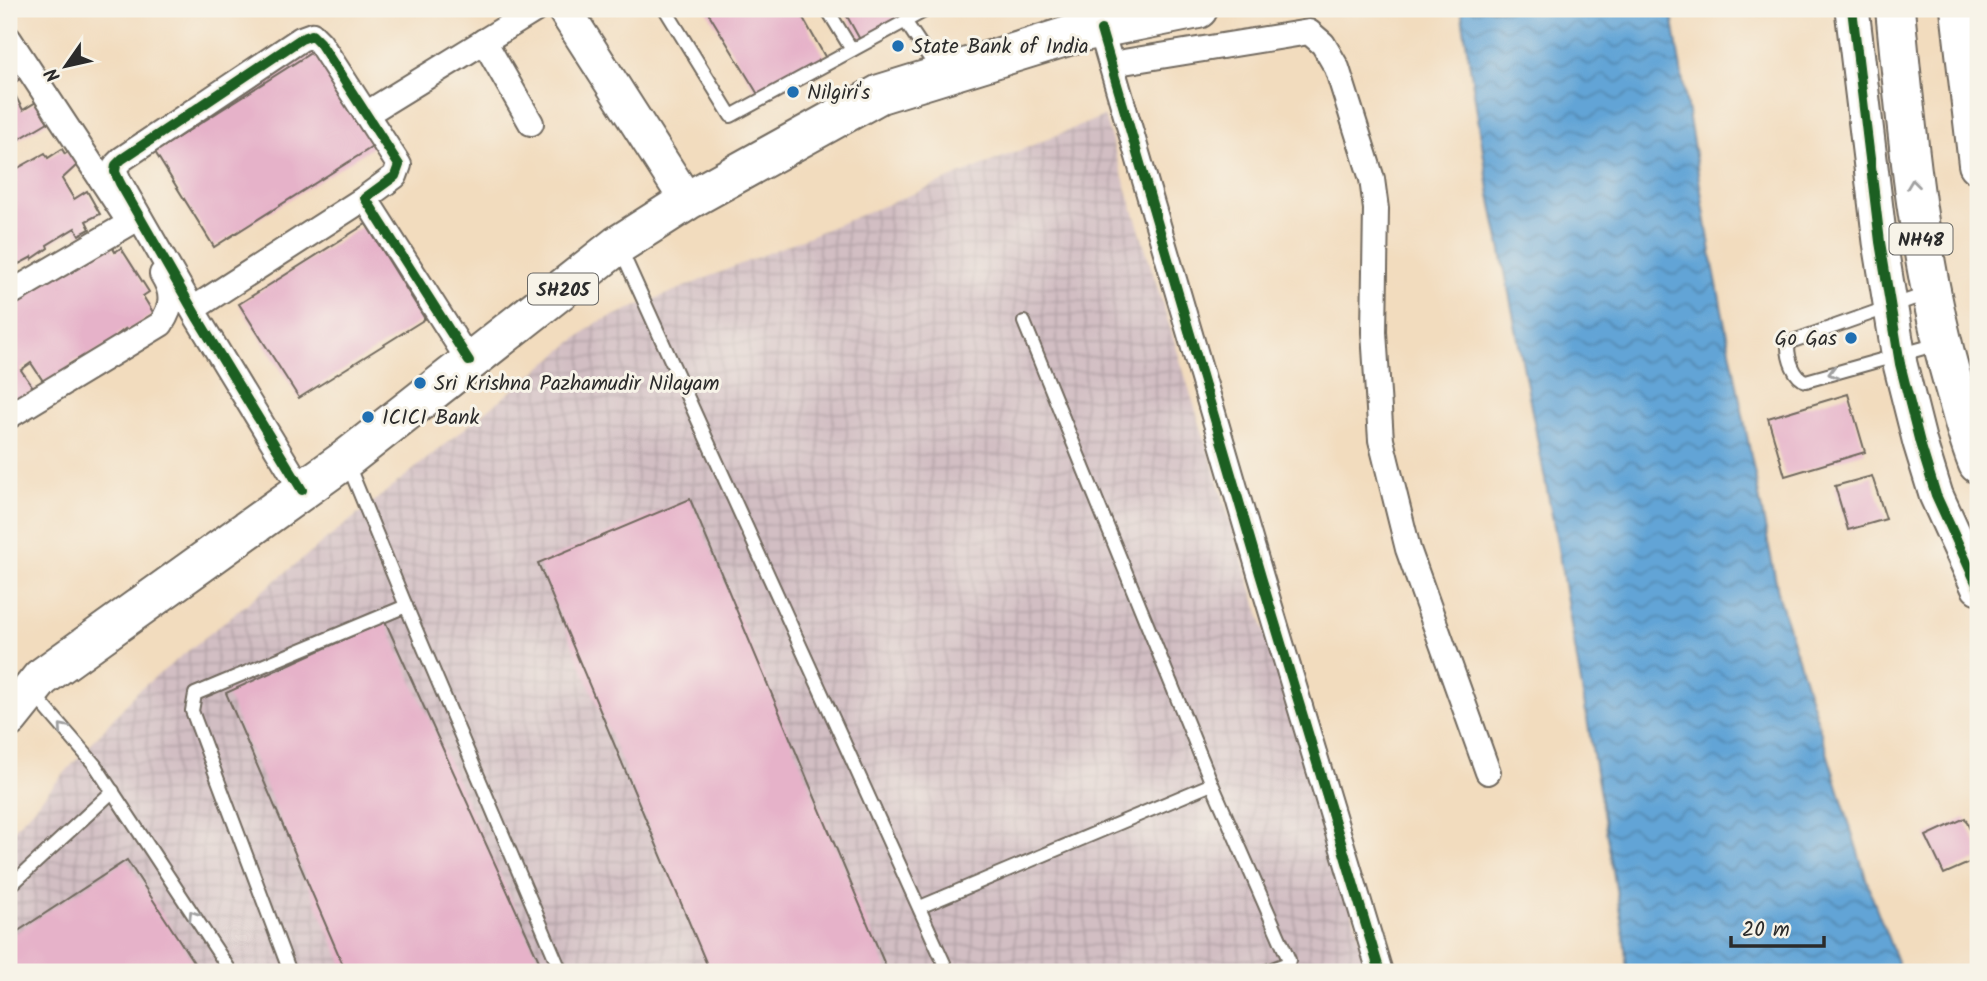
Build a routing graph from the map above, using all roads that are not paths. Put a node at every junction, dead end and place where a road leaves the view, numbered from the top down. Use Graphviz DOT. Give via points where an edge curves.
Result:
graph roads {
  1 [pos="549,9"];
  2 [pos="665,9"];
  3 [pos="827,9"];
  4 [pos="928,9"];
  5 [pos="1198,9"];
  6 [pos="1852,9"];
  7 [pos="1895,9"];
  8 [pos="1960,9"];
  9 [pos="905,21"];
  10 [pos="1100,30"];
  11 [pos="9,39"];
  12 [pos="484,41"];
  13 [pos="852,50"];
  14 [pos="941,75"];
  15 [pos="366,114"];
  16 [pos="531,123"];
  17 [pos="1978,164"];
  18 [pos="365,198"];
  19 [pos="687,201"];
  20 [pos="130,223"];
  21 [pos="618,245"];
  22 [pos="1931,292"];
  23 [pos="9,294"];
  24 [pos="1891,305"];
  25 [pos="193,309"];
  26 [pos="1024,322"];
  27 [pos="1942,343"];
  28 [pos="1899,355"];
  29 [pos="469,362"];
  30 [pos="9,416"];
  31 [pos="346,459"];
  32 [pos="1978,464"];
  33 [pos="302,490"];
  34 [pos="1978,587"];
  35 [pos="405,606"];
  36 [pos="20,704"];
  37 [pos="1488,772"];
  38 [pos="1212,784"];
  39 [pos="113,791"];
  40 [pos="9,887"];
  41 [pos="920,907"];
  42 [pos="231,972"];
  43 [pos="290,972"];
  44 [pos="561,972"];
  45 [pos="948,972"];
  46 [pos="1264,972"];
  47 [pos="1380,972"];
  1 -- 12 [label="street"];
  1 -- 19 [label="street"];
  2 -- 13 [label="lane" via="731,116"];
  3 -- 13 [label="lane"];
  4 -- 9 [label="lane"];
  5 -- 10 [label="main road, SH205"];
  6 -- 24 [label="street"];
  22 -- 7 [label="main road, NH48, one-way" via="1913,186"];
  8 -- 17 [label="main road"];
  9 -- 13 [label="lane"];
  9 -- 14 [label="lane"];
  10 -- 14 [label="main road, SH205"];
  10 -- 37 [label="street" via="1308,32 1322,44 1336,68 1372,179 1376,209 1374,332 1381,440 1408,549"];
  10 -- 47 [label="street"];
  11 -- 20 [label="street"];
  12 -- 15 [label="street"];
  12 -- 16 [label="street"];
  14 -- 19 [label="main road, SH205" via="880,94"];
  15 -- 18 [label="street" via="399,165 395,176"];
  15 -- 25 [label="street" via="312,34 116,165 120,183"];
  18 -- 25 [label="street"];
  18 -- 29 [label="street"];
  19 -- 21 [label="main road, SH205"];
  20 -- 23 [label="street"];
  20 -- 30 [label="street" via="169,285 168,313 161,324"];
  21 -- 29 [label="main road, SH205"];
  21 -- 41 [label="lane"];
  22 -- 24 [label="lane"];
  22 -- 27 [label="main road, NH48"];
  24 -- 28 [label="street"];
  28 -- 24 [label="lane, one-way" via="1806,381 1797,376 1788,352 1793,341"];
  25 -- 33 [label="street"];
  26 -- 38 [label="lane"];
  27 -- 28 [label="lane"];
  27 -- 32 [label="main road, NH48"];
  28 -- 34 [label="street" via="1936,495"];
  29 -- 31 [label="main road, SH205"];
  31 -- 33 [label="main road, SH205"];
  31 -- 35 [label="lane"];
  33 -- 36 [label="main road, SH205" via="41,678"];
  35 -- 43 [label="lane" via="195,694 192,711"];
  35 -- 44 [label="lane"];
  39 -- 36 [label="lane, one-way" via="95,765"];
  38 -- 41 [label="lane"];
  38 -- 46 [label="lane" via="1289,960"];
  39 -- 40 [label="lane"];
  42 -- 39 [label="lane, one-way"];
  41 -- 45 [label="lane"];
}
